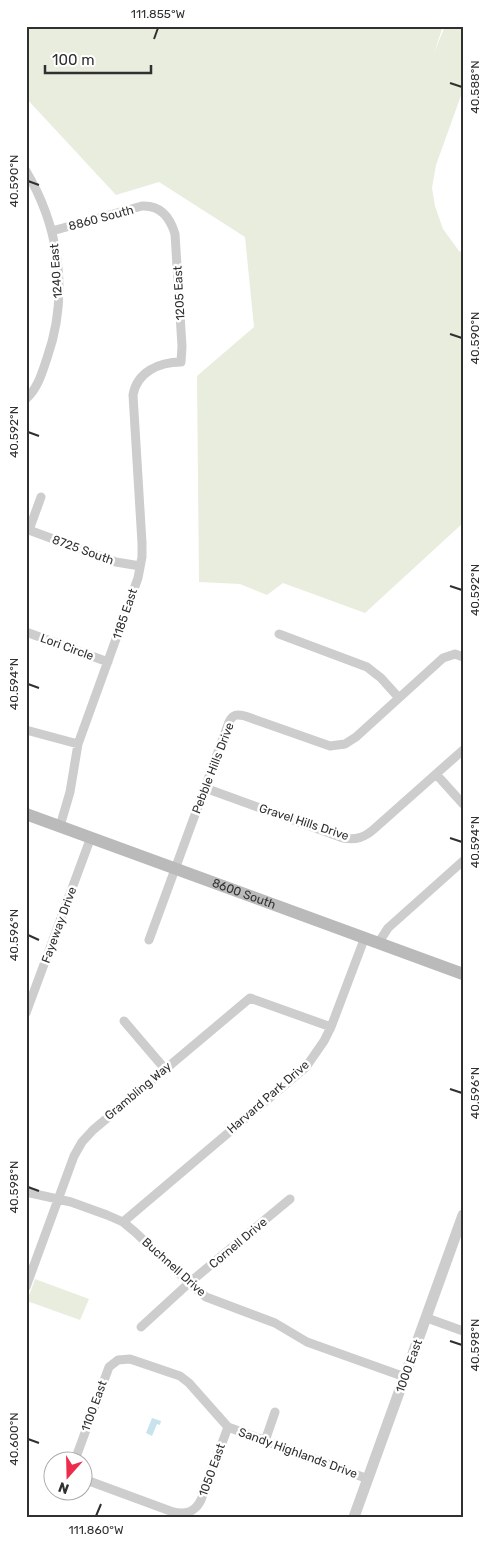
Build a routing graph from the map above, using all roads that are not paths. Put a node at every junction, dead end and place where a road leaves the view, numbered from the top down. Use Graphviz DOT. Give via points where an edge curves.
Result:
graph roads {
  1 [pos="27,172"];
  2 [pos="172,224"];
  3 [pos="52,231"];
  4 [pos="133,395"];
  5 [pos="26,399"];
  6 [pos="41,497"];
  7 [pos="28,530"];
  8 [pos="140,566"];
  9 [pos="26,632"];
  10 [pos="279,634"];
  11 [pos="459,656"];
  12 [pos="108,662"];
  13 [pos="399,698"];
  14 [pos="26,730"];
  15 [pos="78,744"];
  16 [pos="463,750"];
  17 [pos="436,774"];
  18 [pos="204,788"];
  19 [pos="463,804"];
  20 [pos="26,814"];
  21 [pos="60,826"];
  22 [pos="91,837"];
  23 [pos="463,861"];
  24 [pos="175,868"];
  25 [pos="364,937"];
  26 [pos="150,940"];
  27 [pos="379,942"];
  28 [pos="463,974"];
  29 [pos="26,1014"];
  30 [pos="124,1021"];
  31 [pos="331,1027"];
  32 [pos="164,1069"];
  33 [pos="26,1192"];
  34 [pos="59,1198"];
  35 [pos="290,1199"];
  36 [pos="463,1215"];
  37 [pos="123,1222"];
  38 [pos="189,1284"];
  39 [pos="26,1287"];
  40 [pos="427,1318"];
  41 [pos="141,1326"];
  42 [pos="463,1331"];
  43 [pos="405,1377"];
  44 [pos="275,1412"];
  45 [pos="228,1427"];
  46 [pos="265,1441"];
  47 [pos="79,1450"];
  48 [pos="368,1479"];
  49 [pos="92,1482"];
  50 [pos="354,1517"];
  1 -- 3 [label="street, 1240 East"];
  2 -- 3 [label="street, 8860 South" via="163,212 142,206"];
  2 -- 4 [label="street, 1205 East" via="181,362 160,365 144,374 138,380"];
  3 -- 5 [label="street, 1240 East" via="58,257 58,308 40,380"];
  4 -- 8 [label="street, 1185 East" via="142,543"];
  6 -- 7 [label="street"];
  7 -- 8 [label="street, 8725 South" via="116,562"];
  8 -- 12 [label="street, 1185 East"];
  9 -- 12 [label="street, Lori Circle"];
  10 -- 13 [label="street" via="367,667"];
  11 -- 13 [label="street, Pebble Hills Drive" via="443,658"];
  12 -- 15 [label="street, 1185 East"];
  13 -- 18 [label="street, Pebble Hills Drive" via="356,737 338,746 322,744 245,716 233,716"];
  14 -- 15 [label="street"];
  15 -- 21 [label="street, 1185 East"];
  16 -- 17 [label="street, Gravel Hills Drive"];
  17 -- 18 [label="street, Gravel Hills Drive" via="368,834 352,839"];
  17 -- 19 [label="street"];
  18 -- 24 [label="street, Pebble Hills Drive"];
  20 -- 21 [label="main road, 8600 South"];
  21 -- 22 [label="main road, 8600 South"];
  22 -- 24 [label="main road, 8600 South"];
  22 -- 29 [label="street, Fayeway Drive"];
  23 -- 27 [label="street" via="388,928"];
  24 -- 25 [label="main road, 8600 South"];
  24 -- 26 [label="street, Pebble Hills Drive"];
  25 -- 27 [label="main road, 8600 South"];
  25 -- 31 [label="street, Harvard Park Drive"];
  27 -- 28 [label="main road, 8600 South"];
  30 -- 32 [label="street"];
  31 -- 32 [label="street, Grambling Way" via="250,998"];
  31 -- 37 [label="street, Harvard Park Drive" via="306,1067"];
  32 -- 34 [label="street, Grambling Way" via="87,1136 74,1156"];
  33 -- 34 [label="street, Buchnell Drive"];
  34 -- 37 [label="street, Buchnell Drive"];
  34 -- 39 [label="street, Grambling Way"];
  35 -- 38 [label="street, Cornell Drive"];
  36 -- 40 [label="street, 1000 East"];
  37 -- 38 [label="street, Buchnell Drive"];
  38 -- 41 [label="street, Cornell Drive"];
  38 -- 43 [label="street, Buchnell Drive" via="206,1297 275,1323 307,1342"];
  40 -- 42 [label="street"];
  40 -- 43 [label="street, 1000 East"];
  43 -- 48 [label="street, 1000 East"];
  44 -- 46 [label="street"];
  45 -- 46 [label="street, Sandy Highlands Drive"];
  45 -- 47 [label="street, 1100 East" via="185,1379 123,1358 106,1372"];
  45 -- 49 [label="street, 1050 East" via="201,1500 193,1510 173,1512"];
  46 -- 48 [label="street, Sandy Highlands Drive"];
  48 -- 50 [label="street, 1000 East"];
}
